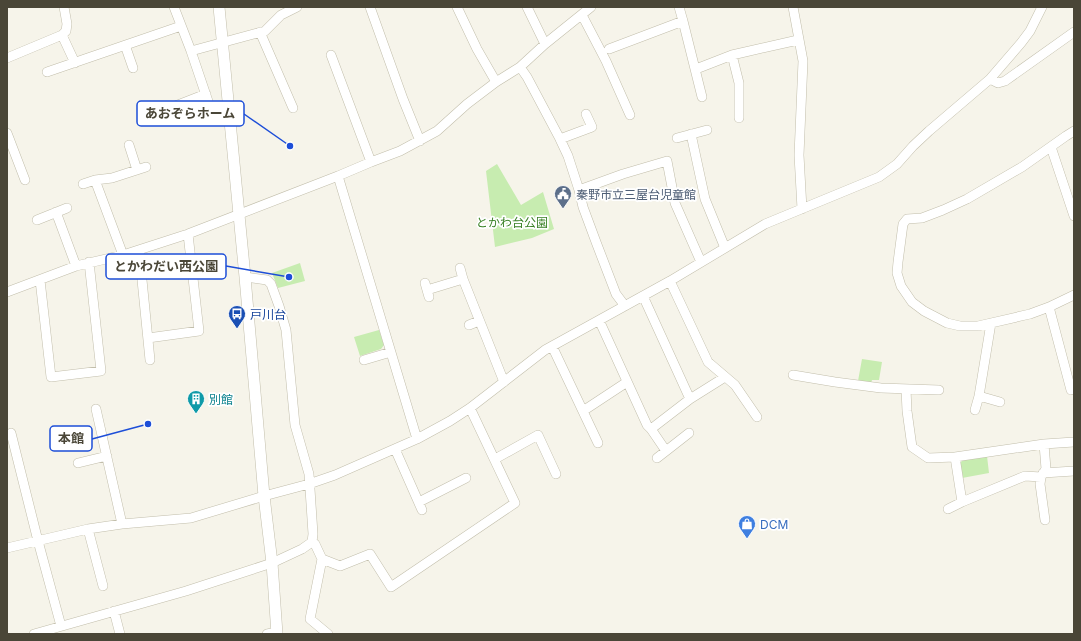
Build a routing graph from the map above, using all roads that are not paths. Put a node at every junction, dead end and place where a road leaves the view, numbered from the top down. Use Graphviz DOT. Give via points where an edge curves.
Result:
graph roads {
  1 [pos="64,7"];
  2 [pos="174,7"];
  3 [pos="219,7"];
  4 [pos="297,7"];
  5 [pos="370,7"];
  6 [pos="457,7"];
  7 [pos="527,7"];
  8 [pos="591,7"];
  9 [pos="679,7"];
  10 [pos="793,7"];
  11 [pos="1042,7"];
  12 [pos="279,11"];
  13 [pos="582,15"];
  14 [pos="683,21"];
  15 [pos="181,26"];
  16 [pos="260,32"];
  17 [pos="1074,32"];
  18 [pos="62,35"];
  19 [pos="798,40"];
  20 [pos="223,43"];
  21 [pos="545,44"];
  22 [pos="125,45"];
  23 [pos="609,49"];
  24 [pos="191,52"];
  25 [pos="331,55"];
  26 [pos="732,55"];
  27 [pos="7,58"];
  28 [pos="74,63"];
  29 [pos="520,67"];
  30 [pos="132,68"];
  31 [pos="696,69"];
  32 [pos="47,72"];
  33 [pos="990,79"];
  34 [pos="496,82"];
  35 [pos="206,94"];
  36 [pos="702,97"];
  37 [pos="293,108"];
  38 [pos="211,110"];
  39 [pos="160,112"];
  40 [pos="586,114"];
  41 [pos="630,115"];
  42 [pos="739,118"];
  43 [pos="707,130"];
  44 [pos="1074,131"];
  45 [pos="7,133"];
  46 [pos="691,134"];
  47 [pos="677,138"];
  48 [pos="560,139"];
  49 [pos="420,141"];
  50 [pos="129,145"];
  51 [pos="1050,147"];
  52 [pos="10,150"];
  53 [pos="371,162"];
  54 [pos="338,176"];
  55 [pos="25,180"];
  56 [pos="95,180"];
  57 [pos="83,184"];
  58 [pos="579,190"];
  59 [pos="67,208"];
  60 [pos="802,209"];
  61 [pos="56,212"];
  62 [pos="239,215"];
  63 [pos="1074,216"];
  64 [pos="37,220"];
  65 [pos="188,234"];
  66 [pos="725,248"];
  67 [pos="139,250"];
  68 [pos="123,255"];
  69 [pos="90,262"];
  70 [pos="700,262"];
  71 [pos="76,266"];
  72 [pos="460,268"];
  73 [pos="246,277"];
  74 [pos="463,279"];
  75 [pos="40,280"];
  76 [pos="7,281"];
  77 [pos="670,281"];
  78 [pos="427,290"];
  79 [pos="9,291"];
  80 [pos="1074,295"];
  81 [pos="643,296"];
  82 [pos="625,306"];
  83 [pos="1049,307"];
  84 [pos="480,320"];
  85 [pos="599,320"];
  86 [pos="990,323"];
  87 [pos="469,325"];
  88 [pos="148,338"];
  89 [pos="552,346"];
  90 [pos="390,352"];
  91 [pos="150,360"];
  92 [pos="364,360"];
  93 [pos="793,375"];
  94 [pos="725,377"];
  95 [pos="504,382"];
  96 [pos="627,382"];
  97 [pos="906,389"];
  98 [pos="939,390"];
  99 [pos="1071,390"];
  100 [pos="979,396"];
  101 [pos="690,398"];
  102 [pos="1000,402"];
  103 [pos="470,408"];
  104 [pos="96,409"];
  105 [pos="975,410"];
  106 [pos="583,411"];
  107 [pos="757,417"];
  108 [pos="651,429"];
  109 [pos="11,433"];
  110 [pos="689,433"];
  111 [pos="417,439"];
  112 [pos="1074,442"];
  113 [pos="598,443"];
  114 [pos="1044,444"];
  115 [pos="395,448"];
  116 [pos="666,451"];
  117 [pos="107,456"];
  118 [pos="955,457"];
  119 [pos="657,458"];
  120 [pos="495,459"];
  121 [pos="78,463"];
  122 [pos="1074,471"];
  123 [pos="556,474"];
  124 [pos="1042,475"];
  125 [pos="466,478"];
  126 [pos="455,483"];
  127 [pos="309,484"];
  128 [pos="460,492"];
  129 [pos="264,496"];
  130 [pos="962,502"];
  131 [pos="948,509"];
  132 [pos="1045,520"];
  133 [pos="122,524"];
  134 [pos="88,529"];
  135 [pos="38,540"];
  136 [pos="312,542"];
  137 [pos="7,548"];
  138 [pos="322,559"];
  139 [pos="272,563"];
  140 [pos="103,586"];
  141 [pos="114,611"];
  142 [pos="61,626"];
  143 [pos="38,633"];
  144 [pos="274,633"];
  145 [pos="120,634"];
  146 [pos="328,634"];
  1 -- 18 [label="street" via="67,24"];
  2 -- 15 [label="street"];
  3 -- 20 [label="street"];
  4 -- 12 [label="street"];
  5 -- 49 [label="street" via="402,99"];
  6 -- 34 [label="street"];
  7 -- 21 [label="street"];
  8 -- 13 [label="street"];
  9 -- 14 [label="street"];
  10 -- 19 [label="street"];
  11 -- 33 [label="street" via="1022,43"];
  12 -- 16 [label="street" via="265,31"];
  13 -- 21 [label="street"];
  13 -- 41 [label="street"];
  14 -- 23 [label="street"];
  14 -- 31 [label="street"];
  15 -- 22 [label="street"];
  15 -- 24 [label="street"];
  16 -- 20 [label="street"];
  16 -- 37 [label="street"];
  17 -- 33 [label="street" via="1005,81 998,83"];
  18 -- 27 [label="street"];
  18 -- 28 [label="street"];
  19 -- 26 [label="street"];
  19 -- 60 [label="street" via="803,61 799,155"];
  20 -- 24 [label="street"];
  20 -- 62 [label="street"];
  21 -- 29 [label="street"];
  22 -- 28 [label="street"];
  22 -- 30 [label="street"];
  24 -- 35 [label="street"];
  25 -- 53 [label="street"];
  26 -- 31 [label="street"];
  26 -- 42 [label="street" via="739,83"];
  28 -- 32 [label="street"];
  29 -- 34 [label="street"];
  29 -- 48 [label="street"];
  31 -- 36 [label="street"];
  33 -- 60 [label="street" via="929,131 897,164 879,177"];
  34 -- 49 [label="street"];
  35 -- 38 [label="street"];
  35 -- 39 [label="street"];
  40 -- 48 [label="street" via="592,127"];
  43 -- 46 [label="street"];
  44 -- 51 [label="street"];
  45 -- 52 [label="street"];
  46 -- 47 [label="street"];
  46 -- 66 [label="street" via="705,198"];
  48 -- 58 [label="street"];
  49 -- 53 [label="street"];
  50 -- 56 [label="street" via="141,168 112,178"];
  51 -- 63 [label="street"];
  51 -- 86 [label="street" via="1022,167 967,199 922,218 907,219 903,224 897,273 901,286 912,302 947,323 978,326"];
  52 -- 55 [label="street"];
  53 -- 54 [label="street"];
  54 -- 62 [label="street"];
  54 -- 90 [label="street"];
  56 -- 57 [label="street"];
  56 -- 68 [label="street"];
  58 -- 70 [label="street" via="667,161 675,203"];
  58 -- 82 [label="street" via="607,272 616,294"];
  59 -- 61 [label="street"];
  60 -- 66 [label="street" via="766,224"];
  61 -- 64 [label="street"];
  61 -- 71 [label="street"];
  62 -- 65 [label="street"];
  62 -- 73 [label="street"];
  65 -- 67 [label="street"];
  65 -- 88 [label="street" via="199,331"];
  66 -- 70 [label="street"];
  67 -- 68 [label="street"];
  67 -- 88 [label="street"];
  68 -- 69 [label="street"];
  69 -- 71 [label="street"];
  69 -- 75 [label="street" via="101,371 51,377"];
  70 -- 77 [label="street"];
  71 -- 75 [label="street"];
  72 -- 74 [label="street"];
  73 -- 127 [label="street" via="267,280 274,289 286,330 295,425 309,474"];
  73 -- 129 [label="street"];
  74 -- 78 [label="street"];
  74 -- 84 [label="street"];
  75 -- 79 [label="street"];
  76 -- 79 [label="street"];
  77 -- 81 [label="street"];
  77 -- 94 [label="street" via="708,362"];
  80 -- 83 [label="street"];
  81 -- 82 [label="street"];
  81 -- 101 [label="street"];
  82 -- 85 [label="street"];
  83 -- 86 [label="street"];
  83 -- 99 [label="street"];
  84 -- 87 [label="street"];
  84 -- 95 [label="street"];
  85 -- 89 [label="street"];
  85 -- 96 [label="street"];
  86 -- 100 [label="street"];
  88 -- 91 [label="street"];
  89 -- 95 [label="street"];
  89 -- 106 [label="street"];
  90 -- 92 [label="street"];
  90 -- 111 [label="street"];
  93 -- 97 [label="street"];
  94 -- 101 [label="street"];
  94 -- 107 [label="street" via="735,386"];
  95 -- 103 [label="street"];
  96 -- 106 [label="street"];
  96 -- 108 [label="street"];
  97 -- 98 [label="street"];
  97 -- 118 [label="street" via="912,447 928,458"];
  100 -- 102 [label="street"];
  100 -- 105 [label="street"];
  101 -- 108 [label="street"];
  103 -- 111 [label="street"];
  103 -- 120 [label="street"];
  104 -- 117 [label="street"];
  106 -- 113 [label="street"];
  108 -- 116 [label="street"];
  109 -- 135 [label="street"];
  110 -- 116 [label="street"];
  111 -- 115 [label="street"];
  112 -- 114 [label="street"];
  114 -- 118 [label="street"];
  114 -- 124 [label="street" via="1046,469"];
  115 -- 126 [label="street" via="421,506"];
  115 -- 127 [label="street"];
  116 -- 119 [label="street"];
  117 -- 121 [label="street"];
  117 -- 133 [label="street"];
  118 -- 130 [label="street"];
  120 -- 123 [label="street" via="538,434"];
  120 -- 138 [label="street" via="514,503 391,587 370,554 340,566"];
  122 -- 124 [label="street"];
  124 -- 130 [label="street" via="1025,476"];
  124 -- 132 [label="street" via="1040,484"];
  125 -- 126 [label="street"];
  126 -- 128 [label="street"];
  127 -- 129 [label="street"];
  127 -- 136 [label="street"];
  129 -- 133 [label="street" via="191,518"];
  129 -- 139 [label="street"];
  130 -- 131 [label="street"];
  133 -- 134 [label="street"];
  134 -- 135 [label="street"];
  134 -- 140 [label="street"];
  135 -- 137 [label="street"];
  135 -- 142 [label="street"];
  136 -- 138 [label="street"];
  136 -- 139 [label="street"];
  138 -- 146 [label="street" via="310,619"];
  139 -- 141 [label="street"];
  139 -- 144 [label="street"];
  141 -- 142 [label="street"];
  141 -- 145 [label="street"];
  142 -- 143 [label="street"];
}
